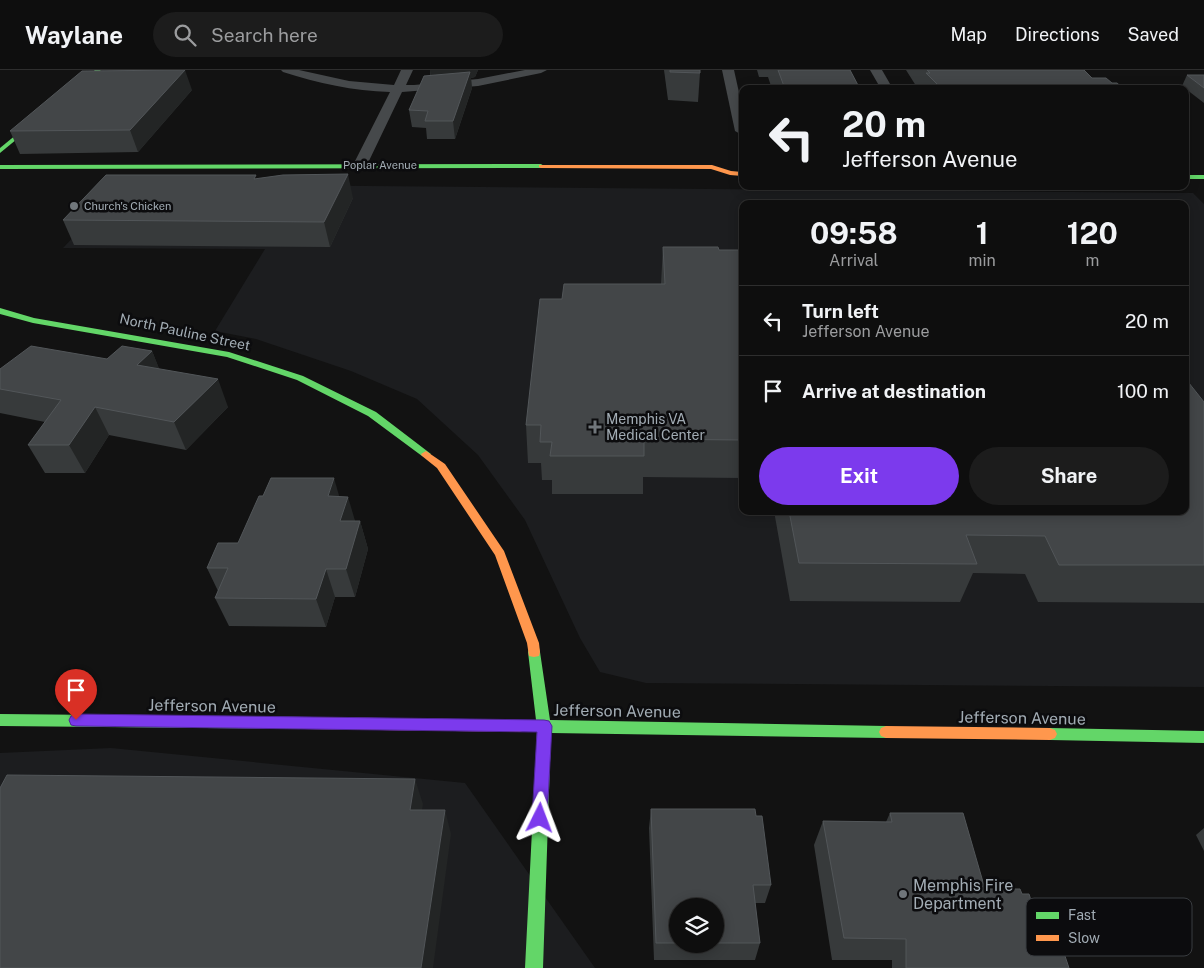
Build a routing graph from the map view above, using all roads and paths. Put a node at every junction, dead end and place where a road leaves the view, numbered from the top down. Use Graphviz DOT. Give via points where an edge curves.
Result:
graph roads {
  1 [pos="98,70"];
  2 [pos="287,70"];
  3 [pos="407,70"];
  4 [pos="541,70"];
  5 [pos="728,70"];
  6 [pos="876,70"];
  7 [pos="885,85"];
  8 [pos="398,88"];
  9 [pos="739,118"];
  10 [pos="0,150"];
  11 [pos="360,165"];
  12 [pos="0,167"];
  13 [pos="730,173"];
  14 [pos="739,174"];
  15 [pos="1189,177"];
  16 [pos="1204,177"];
  17 [pos="0,178"];
  18 [pos="498,178"];
  19 [pos="713,179"];
  20 [pos="0,311"];
  21 [pos="0,720"];
  22 [pos="544,726"];
  23 [pos="1204,737"];
  24 [pos="534,968"];
  1 -- 10 [label="main road"];
  2 -- 8 [label="street" via="354,86"];
  3 -- 8 [label="street"];
  4 -- 8 [label="street" via="448,86"];
  5 -- 9 [label="street"];
  6 -- 7 [label="street"];
  8 -- 11 [label="street"];
  11 -- 12 [label="main road, Poplar Avenue"];
  11 -- 13 [label="main road, Poplar Avenue" via="712,167"];
  13 -- 14 [label="main road, Poplar Avenue"];
  13 -- 19 [label="main road, Poplar Avenue"];
  15 -- 16 [label="main road"];
  17 -- 18 [label="main road, Poplar Avenue"];
  20 -- 22 [label="main road, North Pauline Street" via="33,320 229,355 300,378 372,414 441,466 500,554 533,644"];
  21 -- 22 [label="main road, Jefferson Avenue"];
  22 -- 23 [label="main road, Jefferson Avenue"];
  22 -- 24 [label="main road, North Pauline Street"];
}
